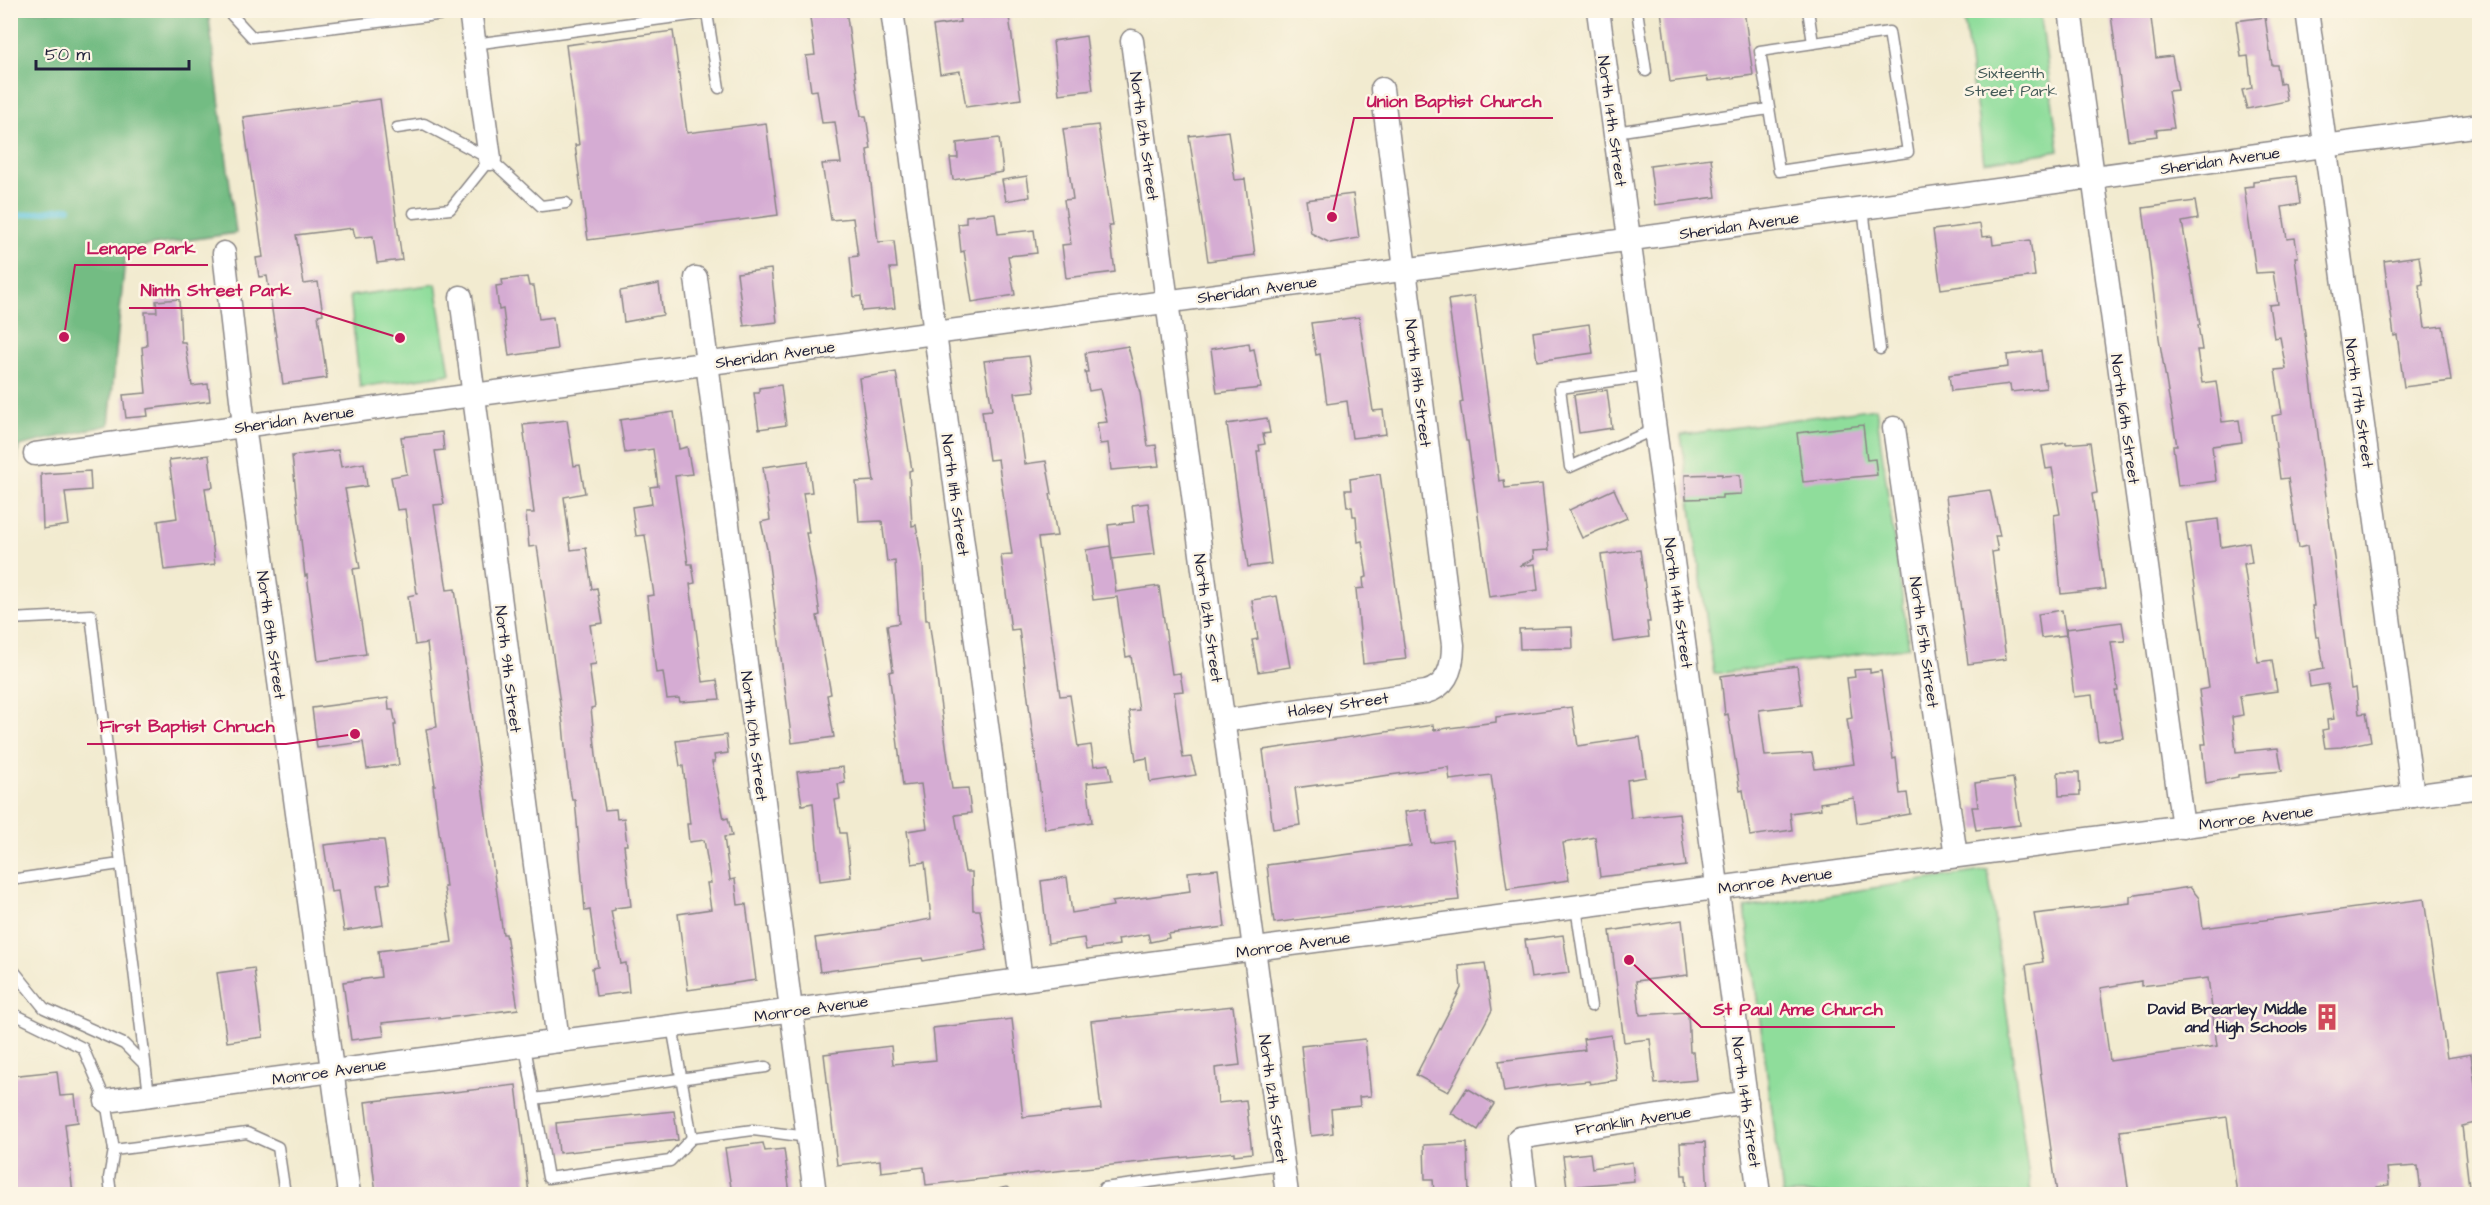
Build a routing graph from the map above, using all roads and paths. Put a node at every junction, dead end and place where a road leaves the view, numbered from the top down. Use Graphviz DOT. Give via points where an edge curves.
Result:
graph roads {
  1 [pos="227,10"];
  2 [pos="892,10"];
  3 [pos="1598,10"];
  4 [pos="1637,10"];
  5 [pos="1808,10"];
  6 [pos="2070,10"];
  7 [pos="2307,10"];
  8 [pos="470,11"];
  9 [pos="1132,41"];
  10 [pos="1813,43"];
  11 [pos="474,44"];
  12 [pos="1646,71"];
  13 [pos="719,87"];
  14 [pos="1382,89"];
  15 [pos="1769,109"];
  16 [pos="2480,125"];
  17 [pos="397,128"];
  18 [pos="1615,132"];
  19 [pos="2325,146"];
  20 [pos="490,159"];
  21 [pos="2093,177"];
  22 [pos="566,203"];
  23 [pos="1863,208"];
  24 [pos="414,213"];
  25 [pos="1629,239"];
  26 [pos="224,253"];
  27 [pos="1404,270"];
  28 [pos="696,278"];
  29 [pos="461,297"];
  30 [pos="1167,302"];
  31 [pos="935,333"];
  32 [pos="1880,349"];
  33 [pos="707,363"];
  34 [pos="1648,376"];
  35 [pos="473,395"];
  36 [pos="244,425"];
  37 [pos="1894,428"];
  38 [pos="1655,429"];
  39 [pos="35,454"];
  40 [pos="10,619"];
  41 [pos="1447,676"];
  42 [pos="1223,721"];
  43 [pos="2478,788"];
  44 [pos="2413,796"];
  45 [pos="2480,812"];
  46 [pos="2182,826"];
  47 [pos="1956,856"];
  48 [pos="120,864"];
  49 [pos="10,880"];
  50 [pos="1718,888"];
  51 [pos="1576,907"];
  52 [pos="1254,949"];
  53 [pos="10,966"];
  54 [pos="1021,980"];
  55 [pos="1591,1005"];
  56 [pos="791,1011"];
  57 [pos="10,1012"];
  58 [pos="672,1026"];
  59 [pos="558,1041"];
  60 [pos="525,1046"];
  61 [pos="145,1065"];
  62 [pos="766,1067"];
  63 [pos="331,1071"];
  64 [pos="681,1079"];
  65 [pos="149,1095"];
  66 [pos="534,1100"];
  67 [pos="106,1101"];
  68 [pos="1747,1102"];
  69 [pos="808,1137"];
  70 [pos="692,1138"];
  71 [pos="114,1150"];
  72 [pos="1283,1164"];
  73 [pos="1104,1188"];
  74 [pos="111,1194"];
  75 [pos="285,1194"];
  76 [pos="349,1194"];
  77 [pos="815,1194"];
  78 [pos="1287,1194"];
  79 [pos="1526,1194"];
  80 [pos="1759,1194"];
  1 -- 8 [label="lane" via="252,37"];
  2 -- 31 [label="street, North 11th Street"];
  3 -- 18 [label="street, North 14th Street"];
  4 -- 12 [label="lane"];
  5 -- 10 [label="lane"];
  6 -- 21 [label="street, North 16th Street"];
  7 -- 19 [label="street, North 17th Street"];
  8 -- 11 [label="street"];
  9 -- 30 [label="street, North 12th Street"];
  10 -- 15 [label="lane" via="1760,51"];
  10 -- 15 [label="lane" via="1889,32 1908,152 1779,171"];
  11 -- 13 [label="lane" via="707,13"];
  11 -- 20 [label="street"];
  14 -- 27 [label="street, North 13th Street"];
  15 -- 18 [label="lane"];
  16 -- 19 [label="street, Sheridan Avenue"];
  17 -- 20 [label="lane" via="424,124"];
  18 -- 25 [label="street, North 14th Street"];
  19 -- 21 [label="street, Sheridan Avenue"];
  19 -- 44 [label="street, North 17th Street"];
  20 -- 22 [label="lane" via="541,206"];
  20 -- 24 [label="lane" via="450,209"];
  21 -- 23 [label="street, Sheridan Avenue"];
  21 -- 46 [label="street, North 16th Street"];
  23 -- 25 [label="street, Sheridan Avenue"];
  23 -- 32 [label="lane"];
  25 -- 27 [label="street, Sheridan Avenue"];
  25 -- 34 [label="street, North 14th Street"];
  26 -- 36 [label="street, North 8th Street"];
  27 -- 30 [label="street, Sheridan Avenue"];
  27 -- 41 [label="street, North 13th Street" via="1453,645"];
  28 -- 33 [label="street, North 10th Street"];
  29 -- 35 [label="street, North 9th Street"];
  30 -- 31 [label="street, Sheridan Avenue"];
  30 -- 42 [label="street, North 12th Street"];
  31 -- 33 [label="street, Sheridan Avenue"];
  31 -- 54 [label="street, North 11th Street"];
  33 -- 35 [label="street, Sheridan Avenue"];
  33 -- 56 [label="street, North 10th Street"];
  34 -- 38 [label="street, North 14th Street"];
  34 -- 38 [label="lane" via="1560,388 1570,467"];
  35 -- 36 [label="street, Sheridan Avenue"];
  35 -- 59 [label="street, North 9th Street"];
  36 -- 39 [label="street, Sheridan Avenue"];
  36 -- 63 [label="street, North 8th Street"];
  37 -- 47 [label="street, North 15th Street"];
  38 -- 50 [label="street, North 14th Street"];
  40 -- 48 [label="lane" via="91,615"];
  41 -- 42 [label="street, Halsey Street" via="1426,692"];
  42 -- 52 [label="street, North 12th Street"];
  43 -- 44 [label="street, Monroe Avenue"];
  43 -- 45 [label="lane"];
  44 -- 46 [label="street, Monroe Avenue"];
  46 -- 47 [label="street, Monroe Avenue"];
  47 -- 50 [label="street, Monroe Avenue"];
  48 -- 49 [label="lane"];
  48 -- 61 [label="lane"];
  50 -- 51 [label="street, Monroe Avenue"];
  50 -- 68 [label="street, North 14th Street"];
  51 -- 52 [label="street, Monroe Avenue"];
  51 -- 55 [label="lane"];
  52 -- 54 [label="street, Monroe Avenue"];
  52 -- 72 [label="street, North 12th Street"];
  53 -- 61 [label="lane" via="44,1008 124,1044"];
  54 -- 56 [label="street, Monroe Avenue"];
  56 -- 58 [label="street, Monroe Avenue"];
  56 -- 69 [label="street, North 10th Street"];
  57 -- 67 [label="lane" via="83,1048"];
  58 -- 59 [label="street, Monroe Avenue"];
  58 -- 64 [label="lane"];
  59 -- 60 [label="street, Monroe Avenue"];
  60 -- 63 [label="street, Monroe Avenue"];
  60 -- 66 [label="lane"];
  61 -- 65 [label="lane"];
  62 -- 64 [label="lane"];
  63 -- 65 [label="street, Monroe Avenue"];
  63 -- 76 [label="street, North 8th Street"];
  64 -- 66 [label="lane"];
  64 -- 70 [label="lane"];
  65 -- 67 [label="street, Monroe Avenue"];
  66 -- 70 [label="lane" via="548,1178 670,1161"];
  67 -- 71 [label="lane"];
  68 -- 79 [label="street, Franklin Avenue" via="1519,1138"];
  68 -- 80 [label="street, North 14th Street"];
  69 -- 70 [label="lane" via="753,1130"];
  69 -- 77 [label="street, North 10th Street"];
  71 -- 74 [label="lane" via="109,1178"];
  71 -- 75 [label="lane" via="247,1133 278,1147"];
  72 -- 73 [label="lane"];
  72 -- 78 [label="street, North 12th Street"];
}
